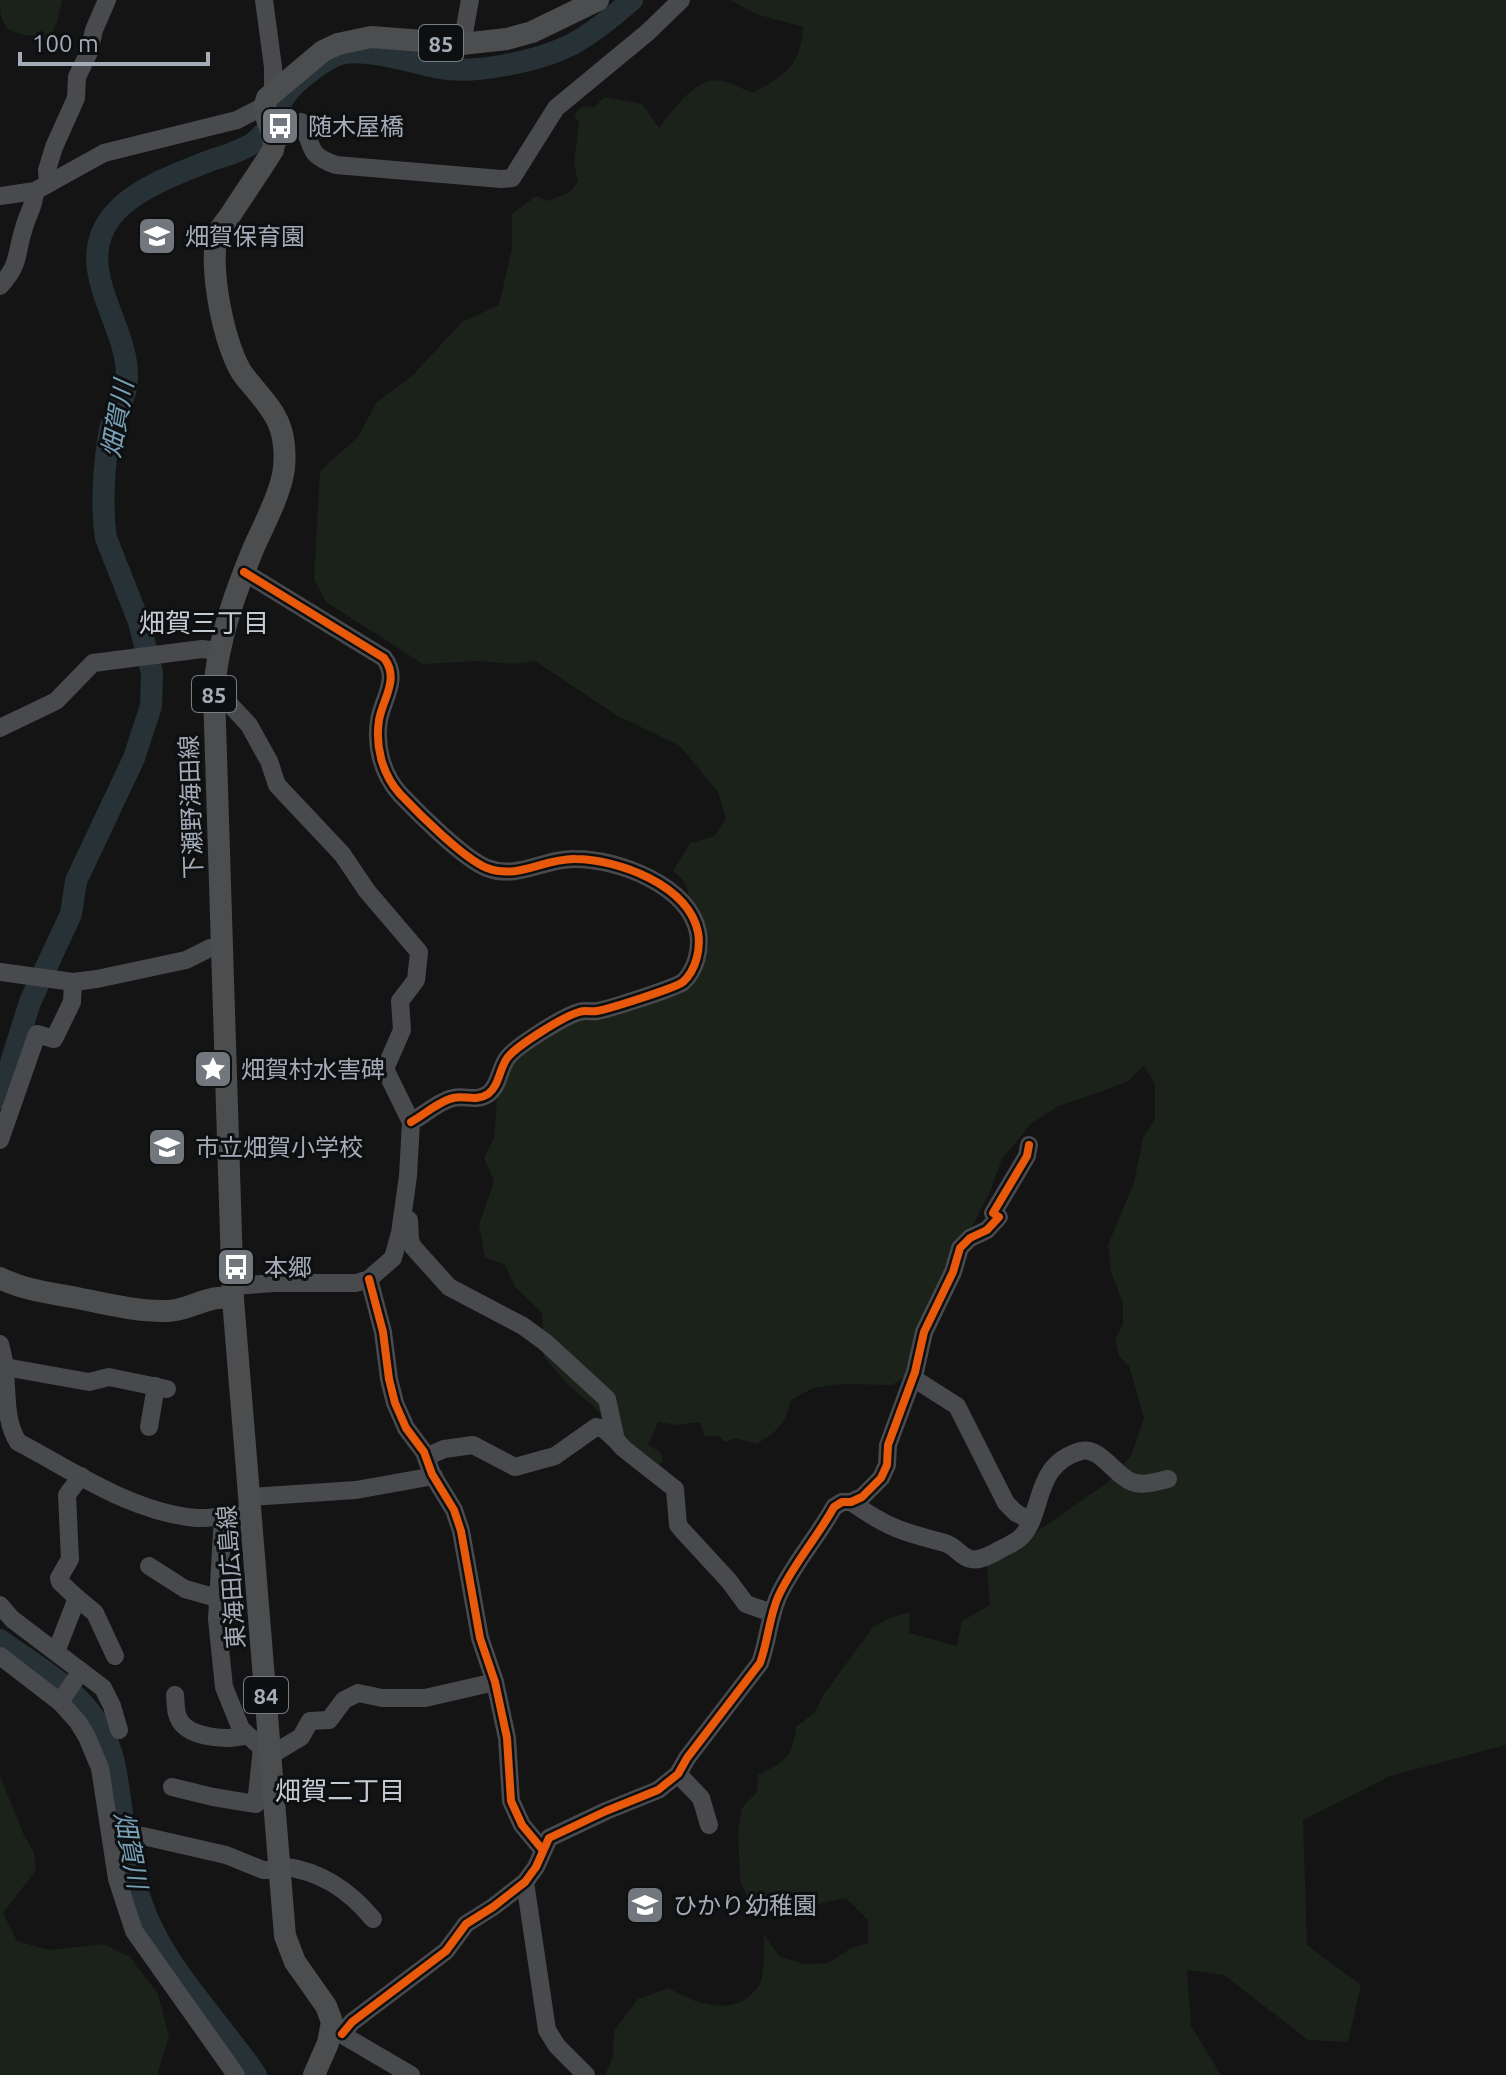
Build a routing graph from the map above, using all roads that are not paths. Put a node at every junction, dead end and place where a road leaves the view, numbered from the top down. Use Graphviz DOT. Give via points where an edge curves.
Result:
graph roads {
  1 [pos="107,0"];
  2 [pos="264,0"];
  3 [pos="470,0"];
  4 [pos="598,0"];
  5 [pos="681,0"];
  6 [pos="462,44"];
  7 [pos="274,109"];
  8 [pos="41,188"];
  9 [pos="0,196"];
  10 [pos="0,286"];
  11 [pos="244,572"];
  12 [pos="218,651"];
  13 [pos="214,692"];
  14 [pos="0,728"];
  15 [pos="221,946"];
  16 [pos="0,972"];
  17 [pos="66,981"];
  18 [pos="411,1122"];
  19 [pos="0,1140"];
  20 [pos="1029,1145"];
  21 [pos="408,1176"];
  22 [pos="0,1278"];
  23 [pos="369,1279"];
  24 [pos="233,1292"];
  25 [pos="0,1344"];
  26 [pos="5,1367"];
  27 [pos="913,1378"];
  28 [pos="149,1427"];
  29 [pos="616,1440"];
  30 [pos="426,1457"];
  31 [pos="81,1476"];
  32 [pos="434,1476"];
  33 [pos="1168,1479"];
  34 [pos="851,1502"];
  35 [pos="252,1504"];
  36 [pos="223,1515"];
  37 [pos="1030,1520"];
  38 [pos="149,1566"];
  39 [pos="77,1598"];
  40 [pos="217,1598"];
  41 [pos="0,1605"];
  42 [pos="772,1613"];
  43 [pos="56,1652"];
  44 [pos="0,1656"];
  45 [pos="115,1656"];
  46 [pos="79,1673"];
  47 [pos="495,1682"];
  48 [pos="175,1695"];
  49 [pos="61,1700"];
  50 [pos="119,1730"];
  51 [pos="247,1735"];
  52 [pos="268,1751"];
  53 [pos="678,1774"];
  54 [pos="172,1787"];
  55 [pos="709,1825"];
  56 [pos="143,1836"];
  57 [pos="542,1849"];
  58 [pos="281,1868"];
  59 [pos="525,1882"];
  60 [pos="373,1919"];
  61 [pos="338,2031"];
  62 [pos="236,2075"];
  63 [pos="314,2075"];
  64 [pos="411,2075"];
  65 [pos="586,2075"];
  1 -- 8 [label="street"];
  2 -- 7 [label="street"];
  3 -- 6 [label="street"];
  4 -- 6 [label="main road, 下瀬野海田線 / 85" via="532,32"];
  5 -- 7 [label="street" via="556,108 512,178 336,165 318,159 301,122"];
  6 -- 7 [label="main road, 下瀬野海田線 / 85" via="356,39 323,51"];
  7 -- 8 [label="street" via="104,153"];
  7 -- 11 [label="main road, 下瀬野海田線 / 85" via="265,163 219,232 215,249 217,296 232,352 243,375 274,412 285,448 284,472"];
  8 -- 9 [label="street"];
  8 -- 10 [label="street" via="23,229 14,270"];
  11 -- 12 [label="main road, 下瀬野海田線 / 85"];
  11 -- 18 [label="street" via="384,658 392,677 379,718 383,767 399,792 471,860 514,873 574,858 616,865 659,883 689,911 697,927 695,963 676,987 564,1019 508,1057 489,1093 452,1098"];
  12 -- 13 [label="main road, 下瀬野海田線 / 85"];
  12 -- 14 [label="street" via="93,663 56,701"];
  13 -- 15 [label="main road, 下瀬野海田線 / 85"];
  13 -- 18 [label="street" via="249,725 277,785 342,854 419,952 416,980 400,1001 402,1030 385,1069"];
  15 -- 17 [label="street" via="172,963"];
  15 -- 24 [label="main road, 下瀬野海田線 / 85"];
  16 -- 17 [label="street"];
  17 -- 19 [label="street" via="72,1002 54,1039 37,1034"];
  18 -- 21 [label="street"];
  20 -- 27 [label="street" via="993,1213 999,1217 960,1248 924,1332"];
  21 -- 23 [label="street" via="396,1255"];
  21 -- 29 [label="street" via="413,1247 449,1287 532,1331 607,1399"];
  22 -- 24 [label="main road" via="40,1292 152,1311 186,1308"];
  23 -- 24 [label="street" via="337,1285 275,1283"];
  23 -- 30 [label="street" via="395,1403"];
  24 -- 35 [label="main road, 東海田広島線 / 84"];
  25 -- 26 [label="street"];
  26 -- 28 [label="street" via="162,1388"];
  26 -- 31 [label="street" via="5,1398 18,1442"];
  27 -- 34 [label="street" via="881,1478"];
  27 -- 37 [label="street" via="957,1406 1006,1503"];
  29 -- 30 [label="street" via="596,1427 555,1456 515,1467 473,1445"];
  29 -- 42 [label="street" via="675,1489 678,1525 740,1598"];
  30 -- 32 [label="street"];
  31 -- 36 [label="street" via="152,1511 199,1518"];
  31 -- 39 [label="street" via="67,1495 70,1559 59,1578"];
  32 -- 35 [label="street"];
  32 -- 47 [label="street" via="461,1531 480,1638"];
  33 -- 37 [label="street" via="1130,1481 1094,1452 1080,1451 1046,1478"];
  34 -- 37 [label="street" via="900,1532 949,1544 971,1560 1020,1538"];
  34 -- 42 [label="street" via="834,1507"];
  35 -- 36 [label="street"];
  35 -- 52 [label="main road, 東海田広島線 / 84"];
  36 -- 40 [label="street"];
  38 -- 40 [label="street" via="185,1589"];
  39 -- 43 [label="street"];
  39 -- 45 [label="street" via="95,1613"];
  40 -- 51 [label="street" via="224,1687"];
  41 -- 43 [label="street"];
  42 -- 53 [label="street" via="760,1663"];
  43 -- 46 [label="street"];
  44 -- 49 [label="street"];
  46 -- 49 [label="street"];
  46 -- 50 [label="street" via="103,1688"];
  47 -- 52 [label="street" via="425,1698 351,1695 329,1720 310,1721 301,1737"];
  47 -- 57 [label="street" via="507,1738 511,1801"];
  48 -- 51 [label="street" via="177,1715 189,1728 225,1738"];
  49 -- 62 [label="street" via="100,1768 117,1879 134,1931"];
  51 -- 52 [label="street"];
  52 -- 54 [label="street" via="256,1804"];
  52 -- 58 [label="main road, 東海田広島線 / 84"];
  53 -- 55 [label="street" via="701,1798"];
  53 -- 57 [label="street" via="658,1790 564,1829"];
  56 -- 58 [label="street" via="236,1857 263,1870"];
  57 -- 59 [label="street"];
  58 -- 60 [label="street" via="318,1874"];
  58 -- 61 [label="main road, 東海田広島線 / 84" via="285,1936"];
  59 -- 61 [label="street" via="466,1924 446,1951"];
  59 -- 65 [label="street" via="547,2030"];
  61 -- 63 [label="main road"];
  61 -- 64 [label="street"];
}
